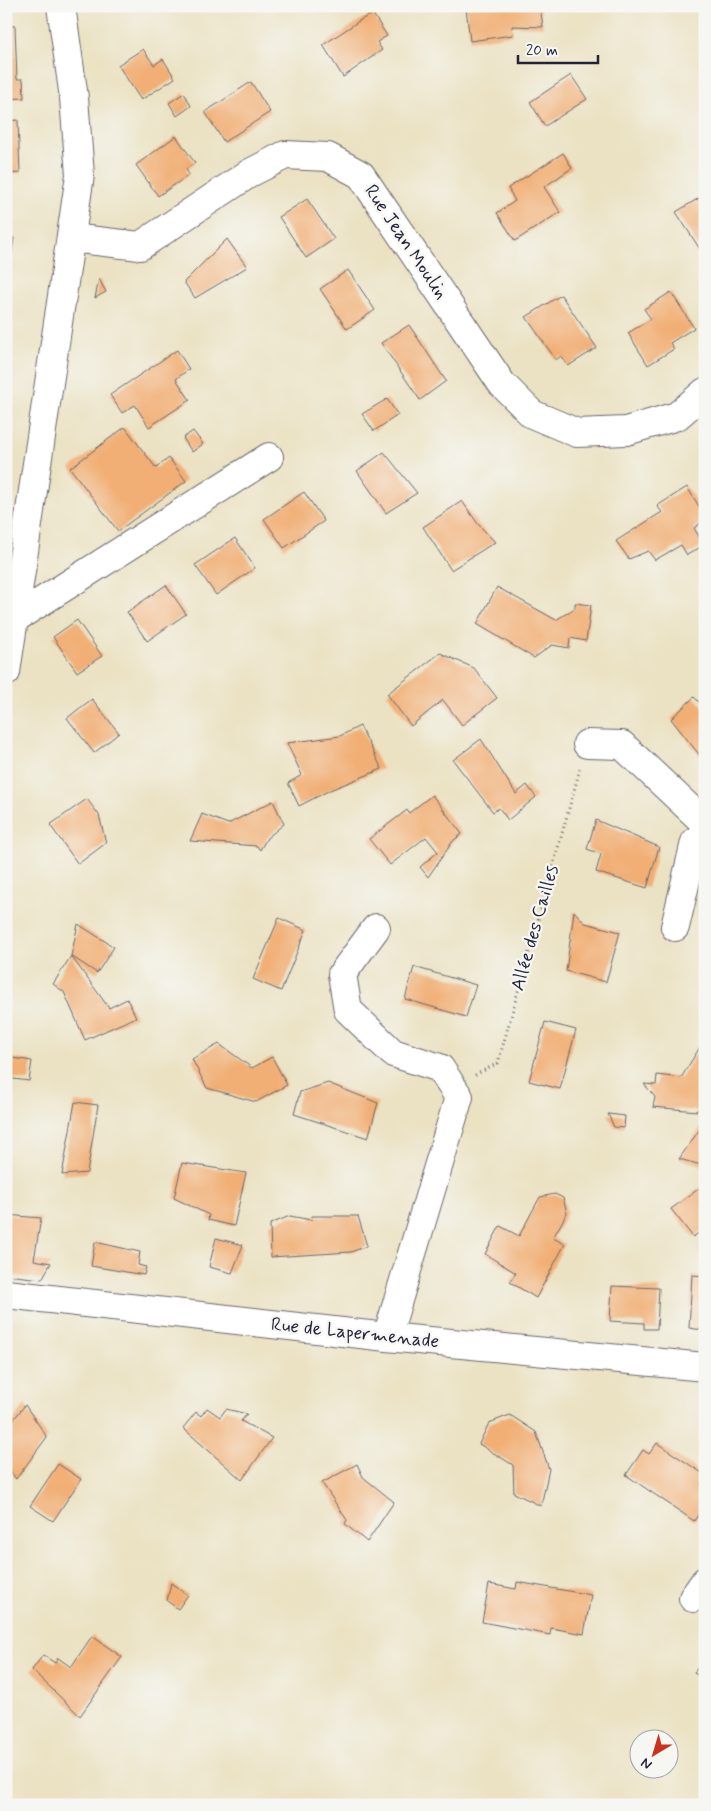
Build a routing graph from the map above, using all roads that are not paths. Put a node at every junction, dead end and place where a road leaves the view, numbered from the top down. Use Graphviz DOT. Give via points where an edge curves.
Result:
graph roads {
  1 [pos="61,6"];
  2 [pos="71,238"];
  3 [pos="705,392"];
  4 [pos="269,457"];
  5 [pos="14,619"];
  6 [pos="6,672"];
  7 [pos="587,744"];
  8 [pos="705,823"];
  9 [pos="705,832"];
  10 [pos="675,927"];
  11 [pos="376,928"];
  12 [pos="6,1294"];
  13 [pos="388,1337"];
  14 [pos="705,1367"];
  1 -- 2 [label="street" via="74,98 80,175"];
  2 -- 3 [label="street, Rue Jean Moulin" via="140,246 250,174 285,155 328,157 361,176 502,384 532,414 577,433 626,431 678,416"];
  2 -- 5 [label="street"];
  4 -- 5 [label="street"];
  5 -- 6 [label="street"];
  7 -- 8 [label="street" via="622,745"];
  9 -- 10 [label="street" via="695,842"];
  11 -- 13 [label="street" via="342,974 348,1010 393,1053 440,1068 459,1097"];
  12 -- 13 [label="street, Rue de Lapermenade"];
  13 -- 14 [label="street, Rue de Lapermenade"];
}
